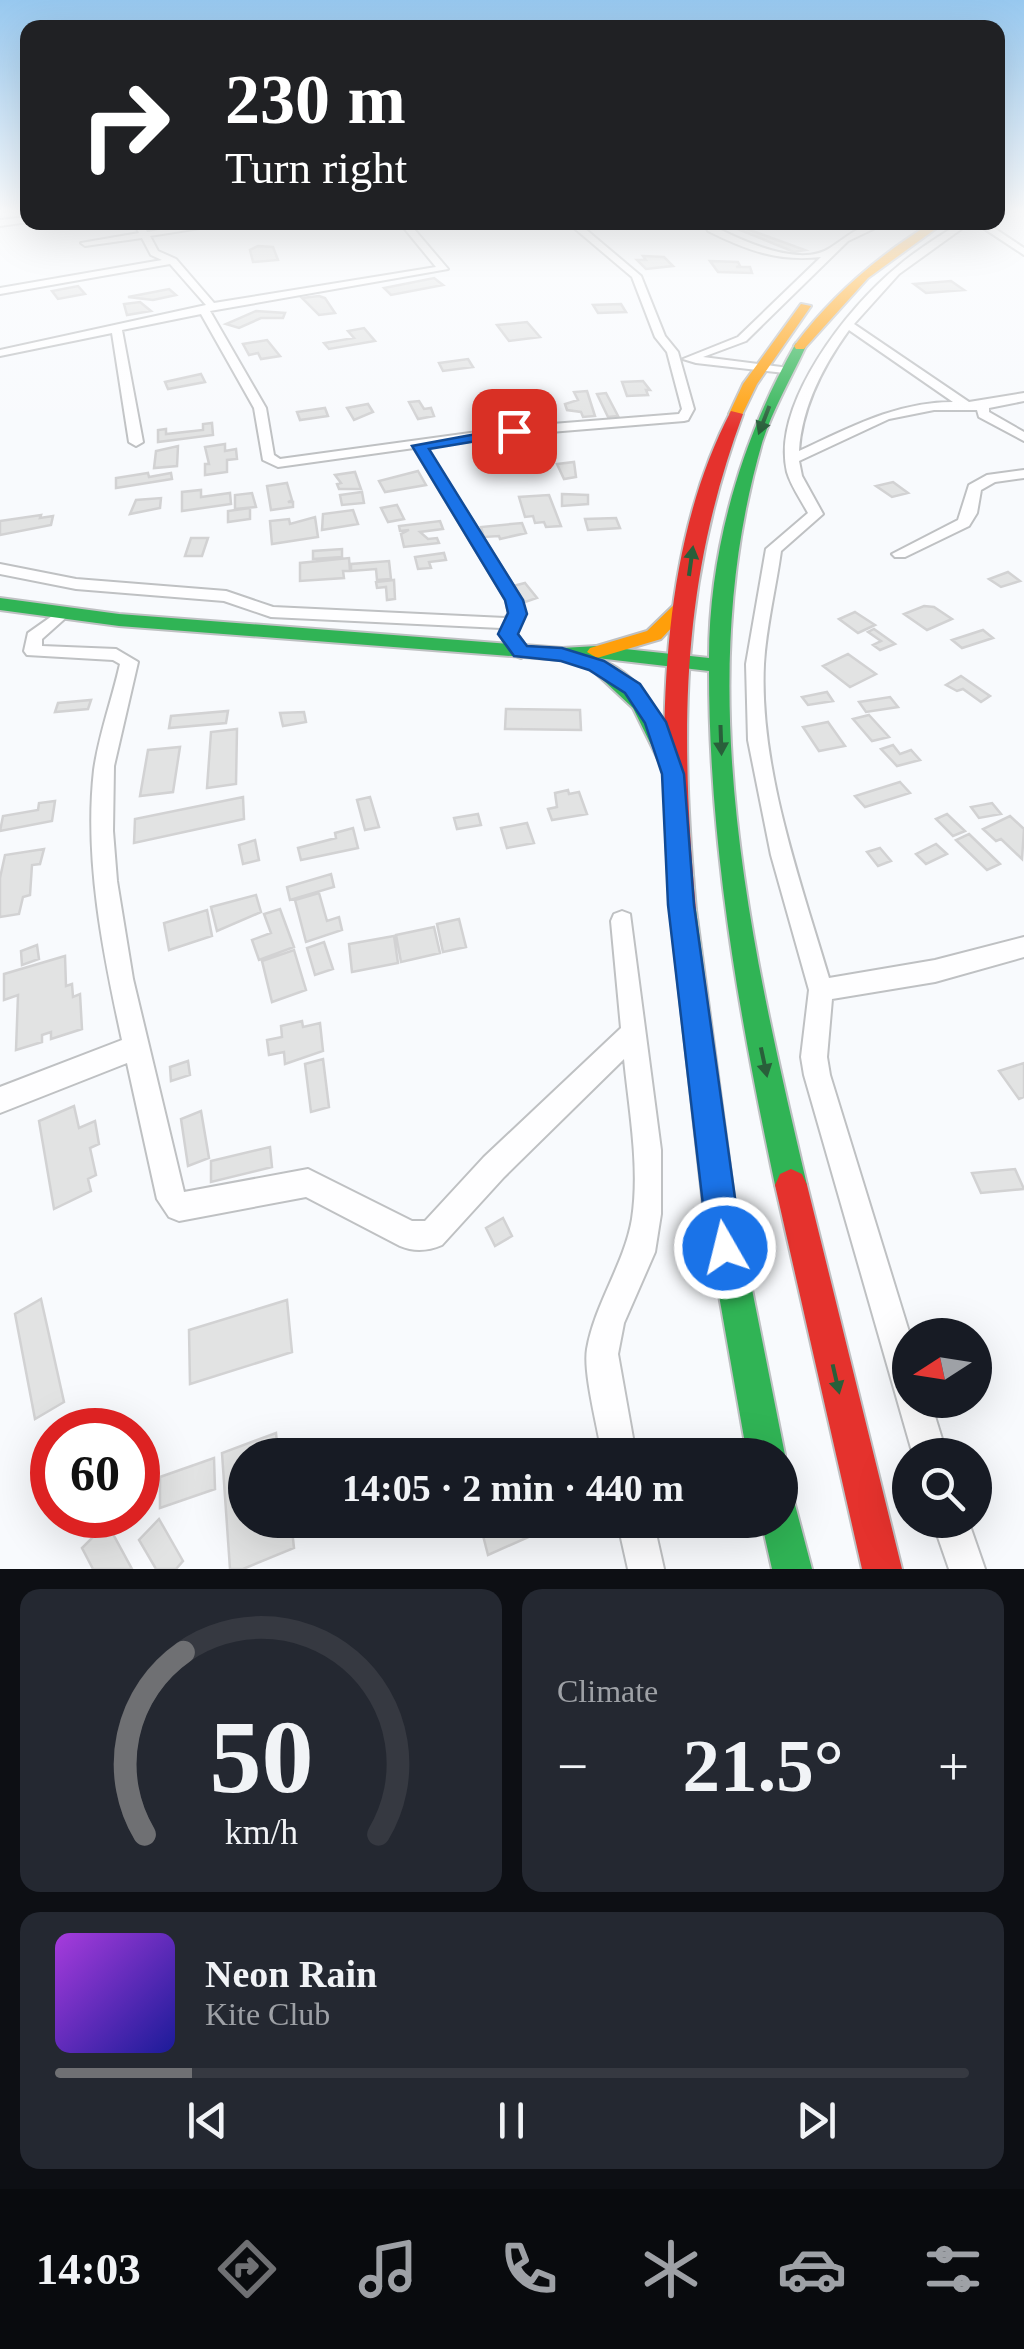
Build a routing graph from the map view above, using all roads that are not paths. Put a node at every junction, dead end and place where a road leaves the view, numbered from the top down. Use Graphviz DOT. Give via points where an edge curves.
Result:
graph roads {
  1 [pos="45,283"];
  2 [pos="190,283"];
  3 [pos="357,283"];
  4 [pos="639,283"];
  5 [pos="799,283"];
  6 [pos="828,283"];
  7 [pos="855,283"];
  8 [pos="886,283"];
  9 [pos="0,291"];
  10 [pos="208,308"];
  11 [pos="850,325"];
  12 [pos="117,330"];
  13 [pos="0,352"];
  14 [pos="674,358"];
  15 [pos="689,359"];
  16 [pos="758,366"];
  17 [pos="785,370"];
  18 [pos="1024,397"];
  19 [pos="966,406"];
  20 [pos="983,406"];
  21 [pos="1024,437"];
  22 [pos="136,442"];
  23 [pos="420,446"];
  24 [pos="792,460"];
  25 [pos="1024,474"];
  26 [pos="900,554"];
  27 [pos="0,568"];
  28 [pos="0,604"];
  29 [pos="684,605"];
  30 [pos="62,614"];
  31 [pos="510,623"];
  32 [pos="521,652"];
  33 [pos="597,659"];
  34 [pos="677,668"];
  35 [pos="719,674"];
  36 [pos="673,774"];
  37 [pos="622,921"];
  38 [pos="1024,947"];
  39 [pos="821,990"];
  40 [pos="632,1034"];
  41 [pos="138,1046"];
  42 [pos="0,1100"];
  43 [pos="892,1327"];
  44 [pos="616,1438"];
  45 [pos="763,1438"];
  46 [pos="639,1538"];
  47 [pos="785,1538"];
  48 [pos="956,1538"];
  49 [pos="646,1569"];
  50 [pos="792,1569"];
  51 [pos="882,1569"];
  52 [pos="967,1569"];
  1 -- 9 [label="street"];
  2 -- 10 [label="street"];
  3 -- 10 [label="street"];
  4 -- 14 [label="street"];
  5 -- 15 [label="street" via="742,340"];
  6 -- 16 [label="main road"];
  7 -- 17 [label="main road"];
  8 -- 11 [label="street"];
  10 -- 12 [label="street"];
  10 -- 23 [label="street" via="260,408 272,462"];
  11 -- 19 [label="street"];
  11 -- 24 [label="street" via="801,404"];
  12 -- 13 [label="street"];
  12 -- 22 [label="street"];
  14 -- 15 [label="street"];
  14 -- 23 [label="street" via="688,409 684,417"];
  15 -- 16 [label="street"];
  16 -- 17 [label="street"];
  29 -- 16 [label="main road, one-way" via="708,476"];
  17 -- 35 [label="main road, one-way" via="739,507"];
  18 -- 20 [label="street"];
  19 -- 20 [label="street"];
  19 -- 24 [label="street" via="885,416"];
  20 -- 21 [label="street" via="983,414"];
  23 -- 31 [label="street" via="514,600 518,614"];
  24 -- 39 [label="street" via="816,514 774,548 755,664 758,740"];
  25 -- 26 [label="street" via="981,482 964,523"];
  27 -- 31 [label="street" via="76,584 226,596 270,612"];
  28 -- 30 [label="main road"];
  29 -- 33 [label="main road" via="654,635"];
  29 -- 34 [label="main road"];
  30 -- 32 [label="main road"];
  30 -- 41 [label="street" via="34,637 32,651 116,655 129,662 102,781 110,907"];
  31 -- 32 [label="street" via="508,634"];
  32 -- 33 [label="main road"];
  33 -- 34 [label="main road"];
  33 -- 36 [label="main road" via="651,710"];
  34 -- 35 [label="main road"];
  34 -- 36 [label="main road"];
  35 -- 51 [label="main road, one-way" via="728,864 750,996"];
  36 -- 45 [label="main road" via="681,905 722,1228"];
  37 -- 40 [label="street"];
  38 -- 39 [label="street"];
  39 -- 43 [label="street" via="817,1076"];
  40 -- 41 [label="street" via="494,1167 442,1227 419,1238 308,1183 179,1207 165,1174"];
  40 -- 44 [label="street" via="647,1150 647,1214 602,1354"];
  41 -- 42 [label="street"];
  46 -- 49 [label="street"];
  47 -- 50 [label="main road"];
  48 -- 52 [label="street"];
}
